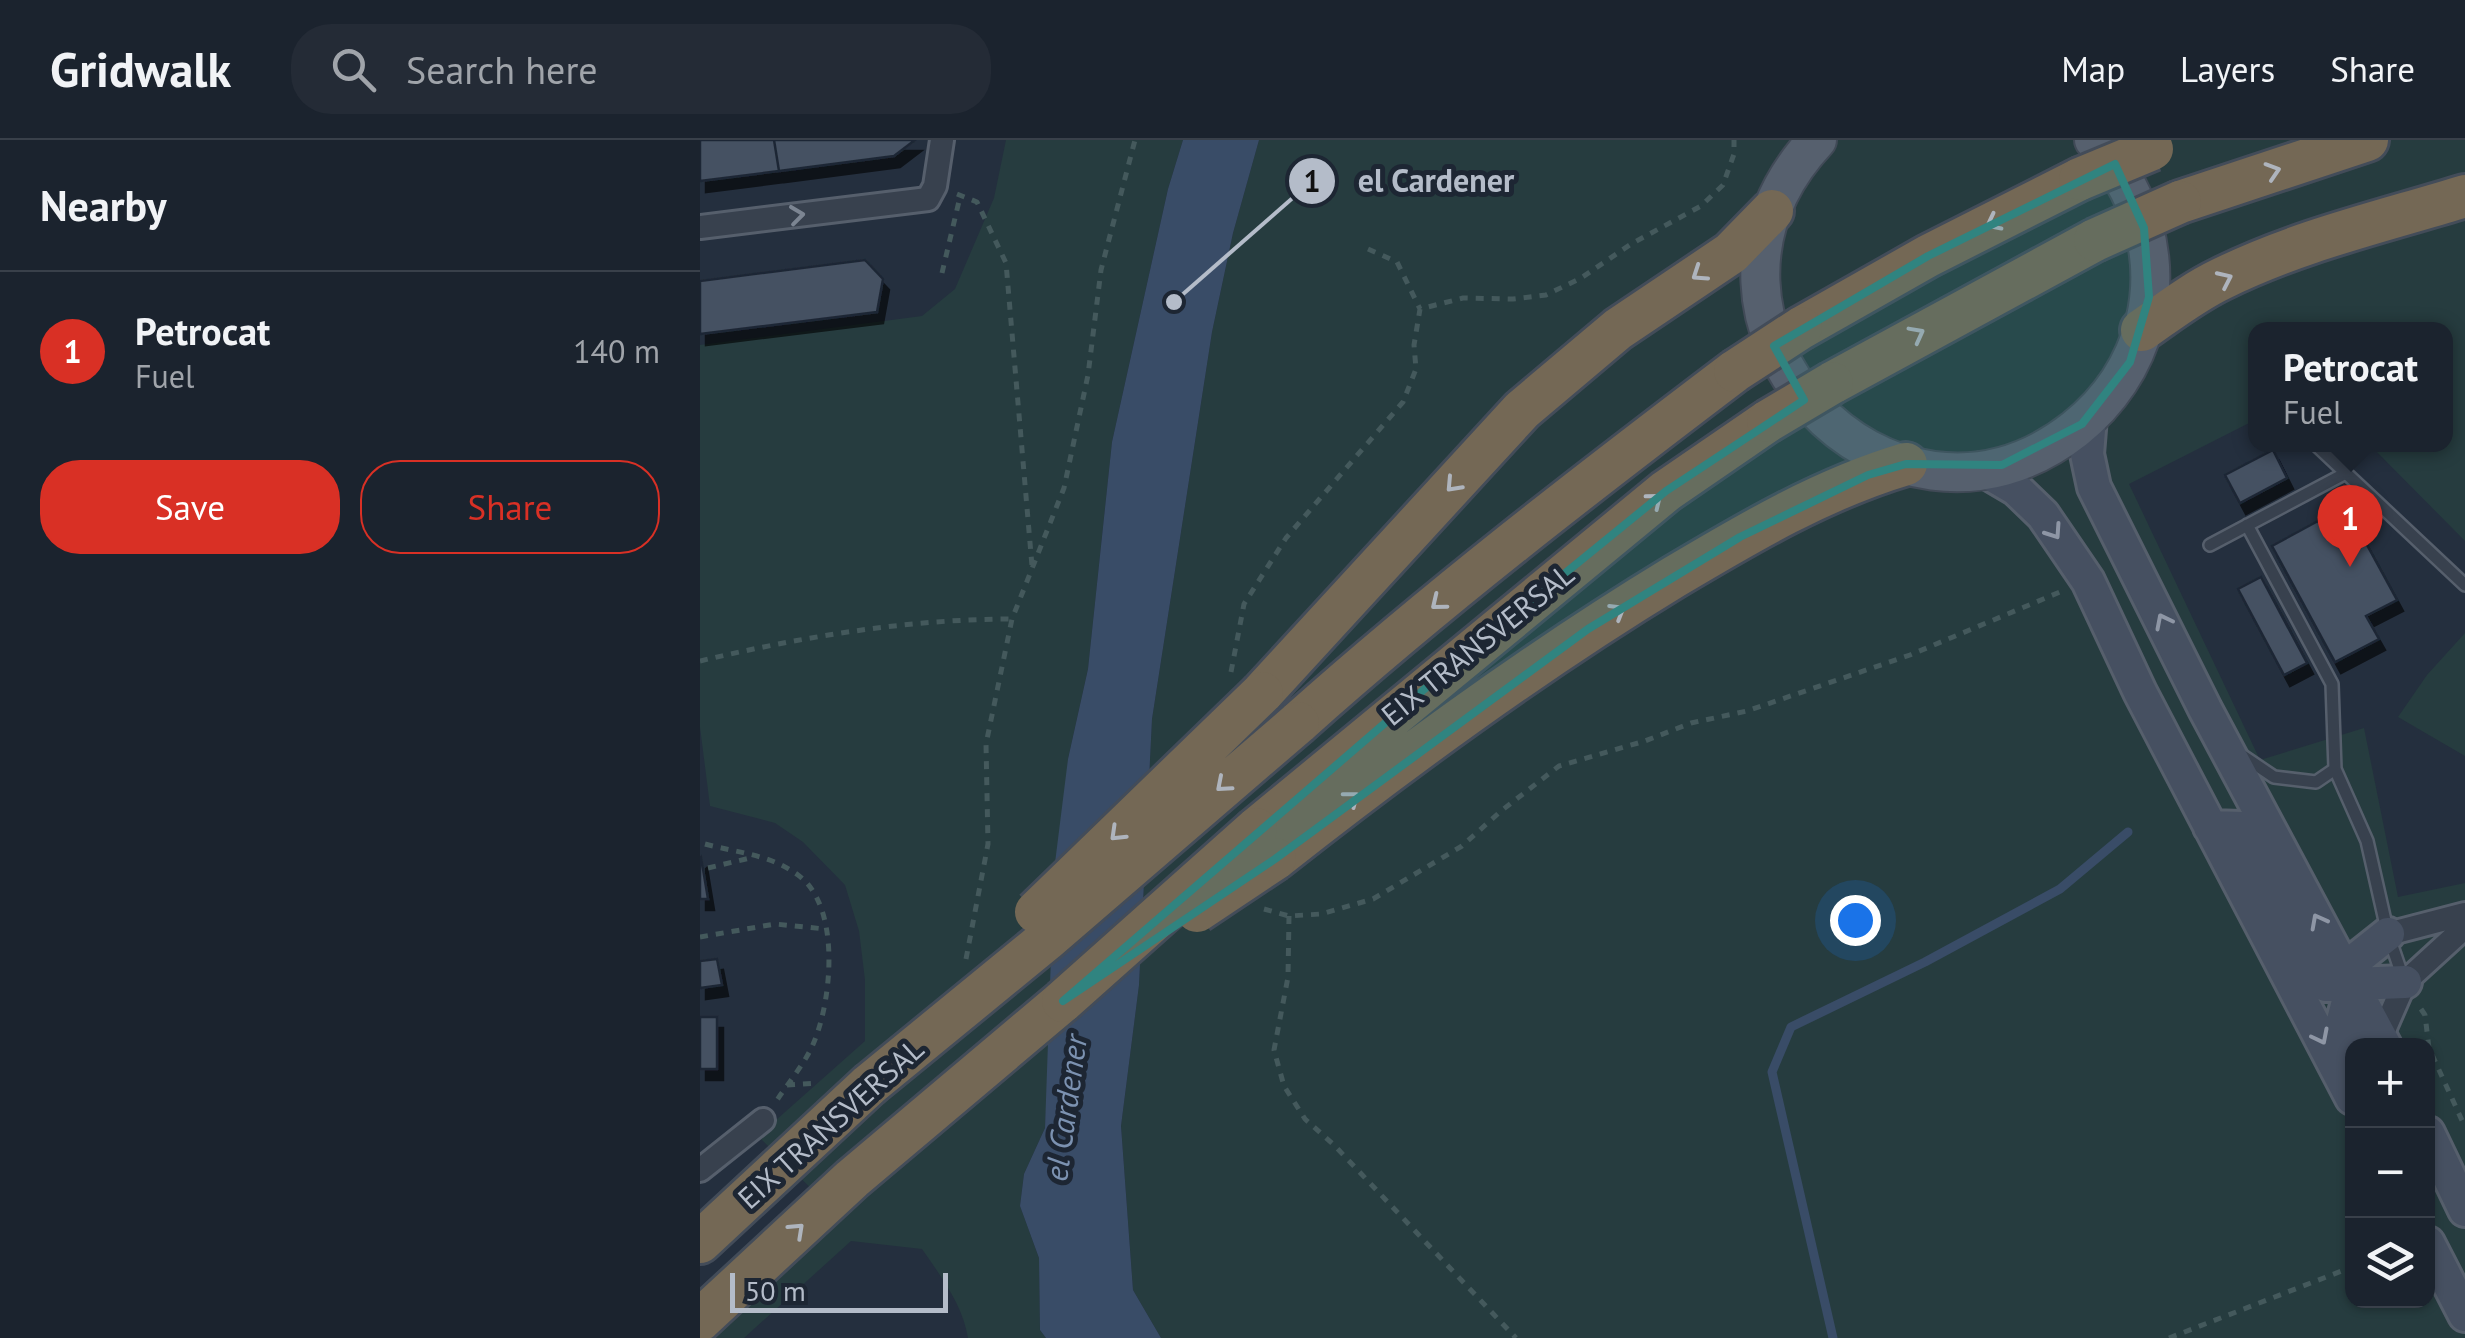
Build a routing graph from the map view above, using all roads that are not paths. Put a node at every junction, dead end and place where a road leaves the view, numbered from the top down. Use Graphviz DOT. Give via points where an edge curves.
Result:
graph roads {
  1 [pos="942,140"];
  2 [pos="2368,140"];
  3 [pos="1811,143"];
  4 [pos="2164,144"];
  5 [pos="2087,159"];
  6 [pos="2465,196"];
  7 [pos="1772,211"];
  8 [pos="700,227"];
  9 [pos="2142,330"];
  10 [pos="2090,417"];
  11 [pos="2324,452"];
  12 [pos="1906,464"];
  13 [pos="1982,469"];
  14 [pos="2346,473"];
  15 [pos="2248,525"];
  16 [pos="2210,545"];
  17 [pos="2465,586"];
  18 [pos="2225,743"];
  19 [pos="2335,770"];
  20 [pos="2210,828"];
  21 [pos="1266,844"];
  22 [pos="2465,914"];
  23 [pos="2465,928"];
  24 [pos="2388,934"];
  25 [pos="2405,982"];
  26 [pos="2352,986"];
  27 [pos="2372,1038"];
  28 [pos="2377,1038"];
  29 [pos="869,1085"];
  30 [pos="2345,1085"];
  31 [pos="763,1120"];
  32 [pos="2435,1148"];
  33 [pos="700,1170"];
  34 [pos="2465,1210"];
  35 [pos="700,1242"];
  36 [pos="2435,1256"];
  37 [pos="2465,1315"];
  38 [pos="700,1320"];
  8 -- 1 [label="street, one-way" via="931,192"];
  21 -- 2 [label="highway, EIX TRANSVERSAL, one-way, bridge" via="1666,492 1768,421 2095,240 2180,202"];
  3 -- 7 [label="main road"];
  4 -- 5 [label="highway, EIX TRANSVERSAL, bridge"];
  5 -- 9 [label="main road" via="2127,185 2144,228 2150,273"];
  5 -- 29 [label="highway, EIX TRANSVERSAL, one-way, bridge" via="1736,370 1384,646"];
  9 -- 6 [label="highway, one-way" via="2222,278"];
  7 -- 12 [label="main road" via="1761,290 1783,367 1834,428"];
  7 -- 29 [label="highway, one-way, bridge" via="1731,252 1618,329 1522,410 1262,693 977,970"];
  9 -- 10 [label="main road" via="2125,372"];
  10 -- 13 [label="main road" via="2040,451"];
  18 -- 10 [label="main road, one-way" via="2094,487"];
  11 -- 14 [label="lane"];
  12 -- 13 [label="main road"];
  21 -- 12 [label="highway, one-way" via="1394,765 1588,629 1740,537 1829,491"];
  13 -- 20 [label="main road, one-way" via="2016,488 2042,515 2088,581"];
  14 -- 15 [label="lane"];
  14 -- 17 [label="lane"];
  15 -- 16 [label="lane"];
  15 -- 19 [label="lane" via="2332,684"];
  18 -- 19 [label="lane" via="2274,777 2316,782"];
  26 -- 18 [label="main road, one-way"];
  19 -- 24 [label="lane" via="2367,840"];
  20 -- 26 [label="main road" via="2241,828 2315,974 2326,985"];
  20 -- 30 [label="main road, one-way"];
  38 -- 21 [label="highway, EIX TRANSVERSAL, one-way, bridge" via="1063,1000"];
  22 -- 24 [label="street"];
  23 -- 25 [label="street"];
  24 -- 25 [label="lane"];
  24 -- 26 [label="main road" via="2354,961"];
  25 -- 26 [label="main road"];
  25 -- 28 [label="street"];
  26 -- 27 [label="main road"];
  29 -- 35 [label="highway, EIX TRANSVERSAL"];
  31 -- 33 [label="street"];
  32 -- 34 [label="main road"];
  36 -- 37 [label="main road"];
}
